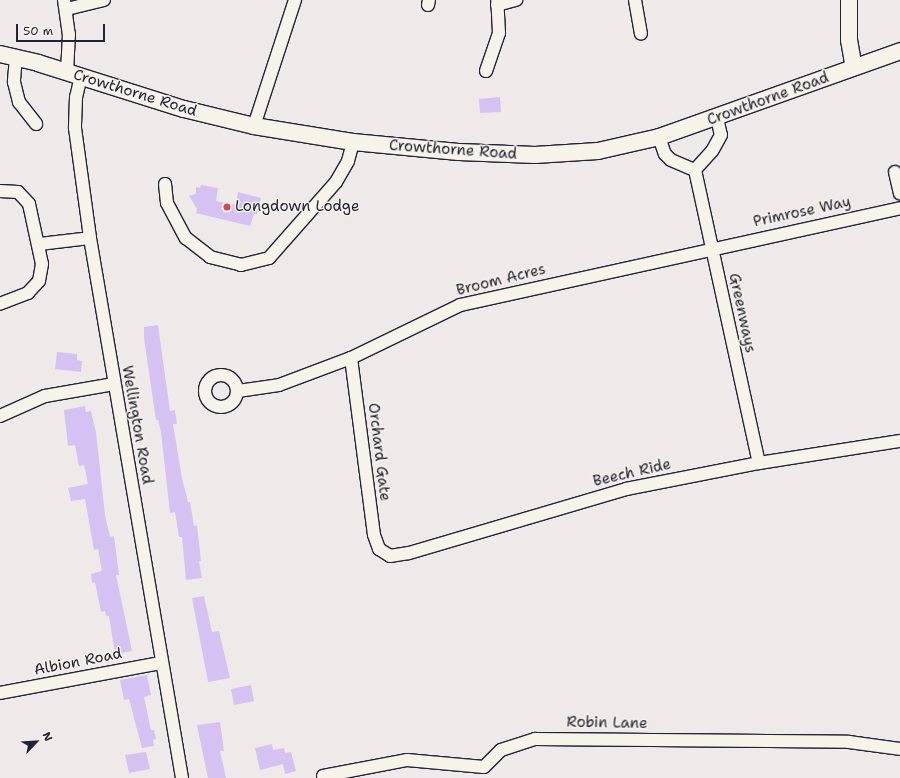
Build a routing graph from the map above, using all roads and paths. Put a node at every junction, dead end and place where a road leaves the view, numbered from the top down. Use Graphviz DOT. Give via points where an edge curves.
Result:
graph roads {
  1 [pos="104,0"];
  2 [pos="295,0"];
  3 [pos="516,0"];
  4 [pos="635,0"];
  5 [pos="849,0"];
  6 [pos="497,2"];
  7 [pos="66,4"];
  8 [pos="640,33"];
  9 [pos="900,51"];
  10 [pos="0,54"];
  11 [pos="16,57"];
  12 [pos="854,67"];
  13 [pos="486,71"];
  14 [pos="74,74"];
  15 [pos="718,118"];
  16 [pos="36,124"];
  17 [pos="254,126"];
  18 [pos="659,137"];
  19 [pos="353,142"];
  20 [pos="696,170"];
  21 [pos="895,172"];
  22 [pos="165,184"];
  23 [pos="0,191"];
  24 [pos="900,193"];
  25 [pos="900,208"];
  26 [pos="90,238"];
  27 [pos="39,244"];
  28 [pos="712,248"];
  29 [pos="0,304"];
  30 [pos="351,358"];
  31 [pos="114,384"];
  32 [pos="238,391"];
  33 [pos="0,416"];
  34 [pos="900,441"];
  35 [pos="759,463"];
  36 [pos="379,549"];
  37 [pos="161,663"];
  38 [pos="0,693"];
  39 [pos="900,749"];
  40 [pos="484,772"];
  41 [pos="323,776"];
  42 [pos="182,778"];
  1 -- 7 [label="street"];
  2 -- 17 [label="street"];
  3 -- 6 [label="street"];
  4 -- 8 [label="street"];
  5 -- 12 [label="street" via="849,40"];
  6 -- 13 [label="street" via="499,33"];
  7 -- 14 [label="street, Wellington Road"];
  9 -- 12 [label="street, Crowthorne Road"];
  10 -- 11 [label="street, Crowthorne Road"];
  11 -- 14 [label="street, Crowthorne Road"];
  11 -- 16 [label="street" via="14,82 19,102"];
  12 -- 15 [label="street, Crowthorne Road"];
  14 -- 17 [label="street, Crowthorne Road" via="184,109"];
  14 -- 26 [label="street, Wellington Road" via="75,128"];
  15 -- 18 [label="street, Crowthorne Road"];
  15 -- 20 [label="street" via="721,135"];
  17 -- 19 [label="street, Crowthorne Road"];
  18 -- 19 [label="street, Crowthorne Road" via="598,151 535,155 458,152"];
  18 -- 20 [label="street" via="665,154 671,160"];
  19 -- 22 [label="street" via="348,161 336,182 269,258 241,265 210,257 186,238 167,203"];
  20 -- 28 [label="street, Greenways"];
  21 -- 24 [label="street"];
  23 -- 27 [label="street" via="18,192 29,204"];
  25 -- 28 [label="street, Primrose Way"];
  26 -- 27 [label="street"];
  26 -- 31 [label="street, Wellington Road"];
  27 -- 29 [label="street" via="42,264 39,281 28,292"];
  28 -- 30 [label="street, Broom Acres" via="460,305"];
  28 -- 35 [label="street, Greenways"];
  30 -- 32 [label="street, Broom Acres" via="278,385"];
  30 -- 36 [label="street, Orchard Gate" via="374,535"];
  31 -- 33 [label="street" via="45,396"];
  31 -- 37 [label="street, Wellington Road"];
  34 -- 35 [label="street, Beech Ride"];
  35 -- 36 [label="street, Beech Ride" via="626,489 398,556 390,556"];
  37 -- 38 [label="street, Albion Road"];
  37 -- 42 [label="street, Wellington Road"];
  39 -- 40 [label="street, Robin Lane" via="849,742 535,739 501,750"];
  40 -- 41 [label="street, Robin Lane" via="407,760"];
}
